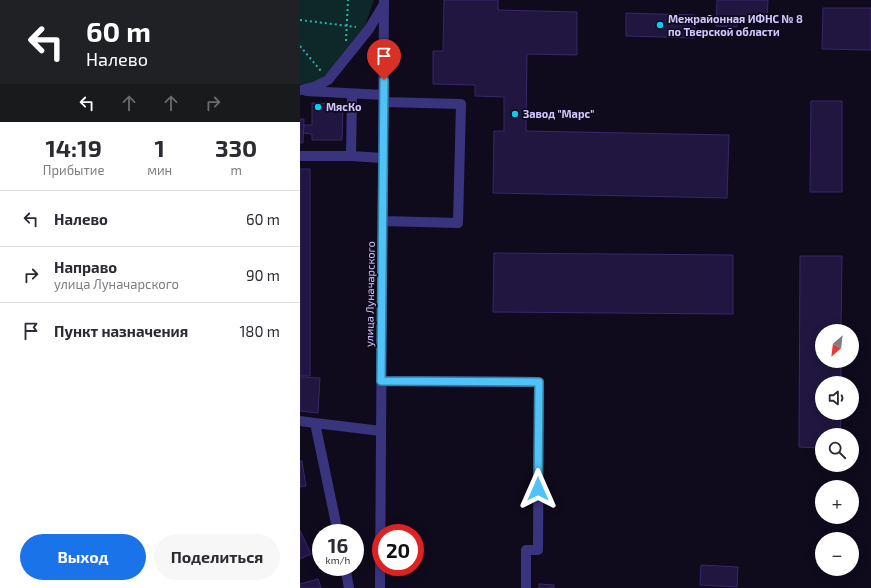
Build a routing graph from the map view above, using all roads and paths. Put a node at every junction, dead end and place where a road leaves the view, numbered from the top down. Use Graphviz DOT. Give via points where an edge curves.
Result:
graph roads {
  1 [pos="348,0"];
  2 [pos="384,2"];
  3 [pos="300,20"];
  4 [pos="347,26"];
  5 [pos="369,29"];
  6 [pos="300,46"];
  7 [pos="346,59"];
  8 [pos="328,80"];
  9 [pos="300,90"];
  10 [pos="352,94"];
  11 [pos="384,99"];
  12 [pos="300,156"];
  13 [pos="351,156"];
  14 [pos="383,158"];
  15 [pos="383,221"];
  16 [pos="381,381"];
  17 [pos="300,421"];
  18 [pos="315,423"];
  19 [pos="381,431"];
  20 [pos="336,524"];
  21 [pos="347,576"];
  22 [pos="349,588"];
  23 [pos="380,588"];
  24 [pos="526,588"];
  1 -- 4 [label="path"];
  2 -- 5 [label="street"];
  2 -- 11 [label="street, улица Луначарского"];
  3 -- 4 [label="path"];
  4 -- 5 [label="path"];
  4 -- 7 [label="path"];
  5 -- 7 [label="street"];
  6 -- 8 [label="path"];
  7 -- 8 [label="street"];
  8 -- 9 [label="street"];
  9 -- 10 [label="street"];
  10 -- 11 [label="street"];
  10 -- 13 [label="street"];
  11 -- 14 [label="street, улица Луначарского"];
  11 -- 15 [label="street" via="460,104 458,223"];
  12 -- 13 [label="street"];
  13 -- 14 [label="street"];
  14 -- 15 [label="street, улица Луначарского"];
  15 -- 16 [label="street, улица Луначарского"];
  16 -- 19 [label="street, улица Луначарского"];
  16 -- 24 [label="street" via="539,382 538,550 526,550"];
  17 -- 18 [label="street"];
  18 -- 19 [label="street"];
  18 -- 20 [label="street"];
  19 -- 23 [label="street, улица Луначарского"];
  21 -- 22 [label="street"];
}
